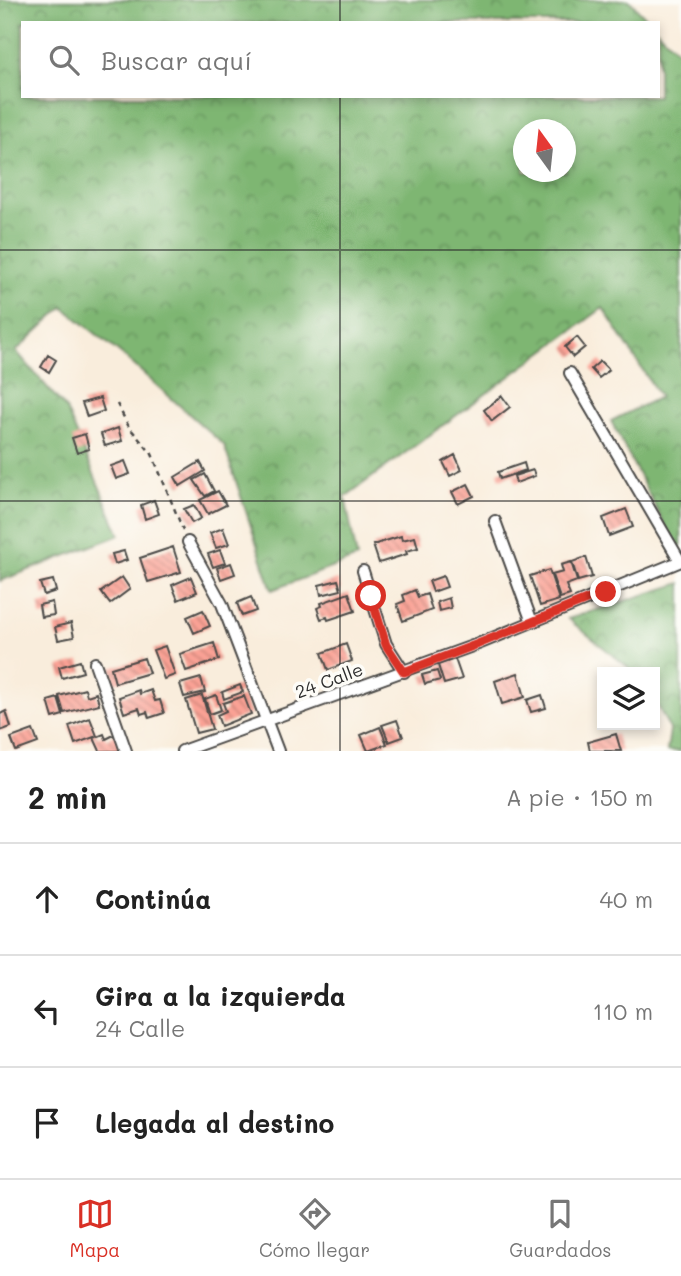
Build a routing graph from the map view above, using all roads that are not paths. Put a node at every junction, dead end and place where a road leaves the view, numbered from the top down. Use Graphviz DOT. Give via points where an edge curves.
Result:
graph roads {
  1 [pos="570,373"];
  2 [pos="495,521"];
  3 [pos="188,542"];
  4 [pos="681,561"];
  5 [pos="363,571"];
  6 [pos="533,622"];
  7 [pos="95,663"];
  8 [pos="404,672"];
  9 [pos="268,721"];
  10 [pos="126,751"];
  11 [pos="182,751"];
  12 [pos="278,751"];
  1 -- 4 [label="street"];
  2 -- 6 [label="street"];
  3 -- 9 [label="street" via="222,604"];
  4 -- 6 [label="street, 24 Calle"];
  5 -- 8 [label="street" via="386,645"];
  6 -- 8 [label="street, 24 Calle"];
  7 -- 10 [label="street"];
  8 -- 9 [label="street, 24 Calle"];
  9 -- 11 [label="street, 24 Calle"];
  9 -- 12 [label="street"];
}
